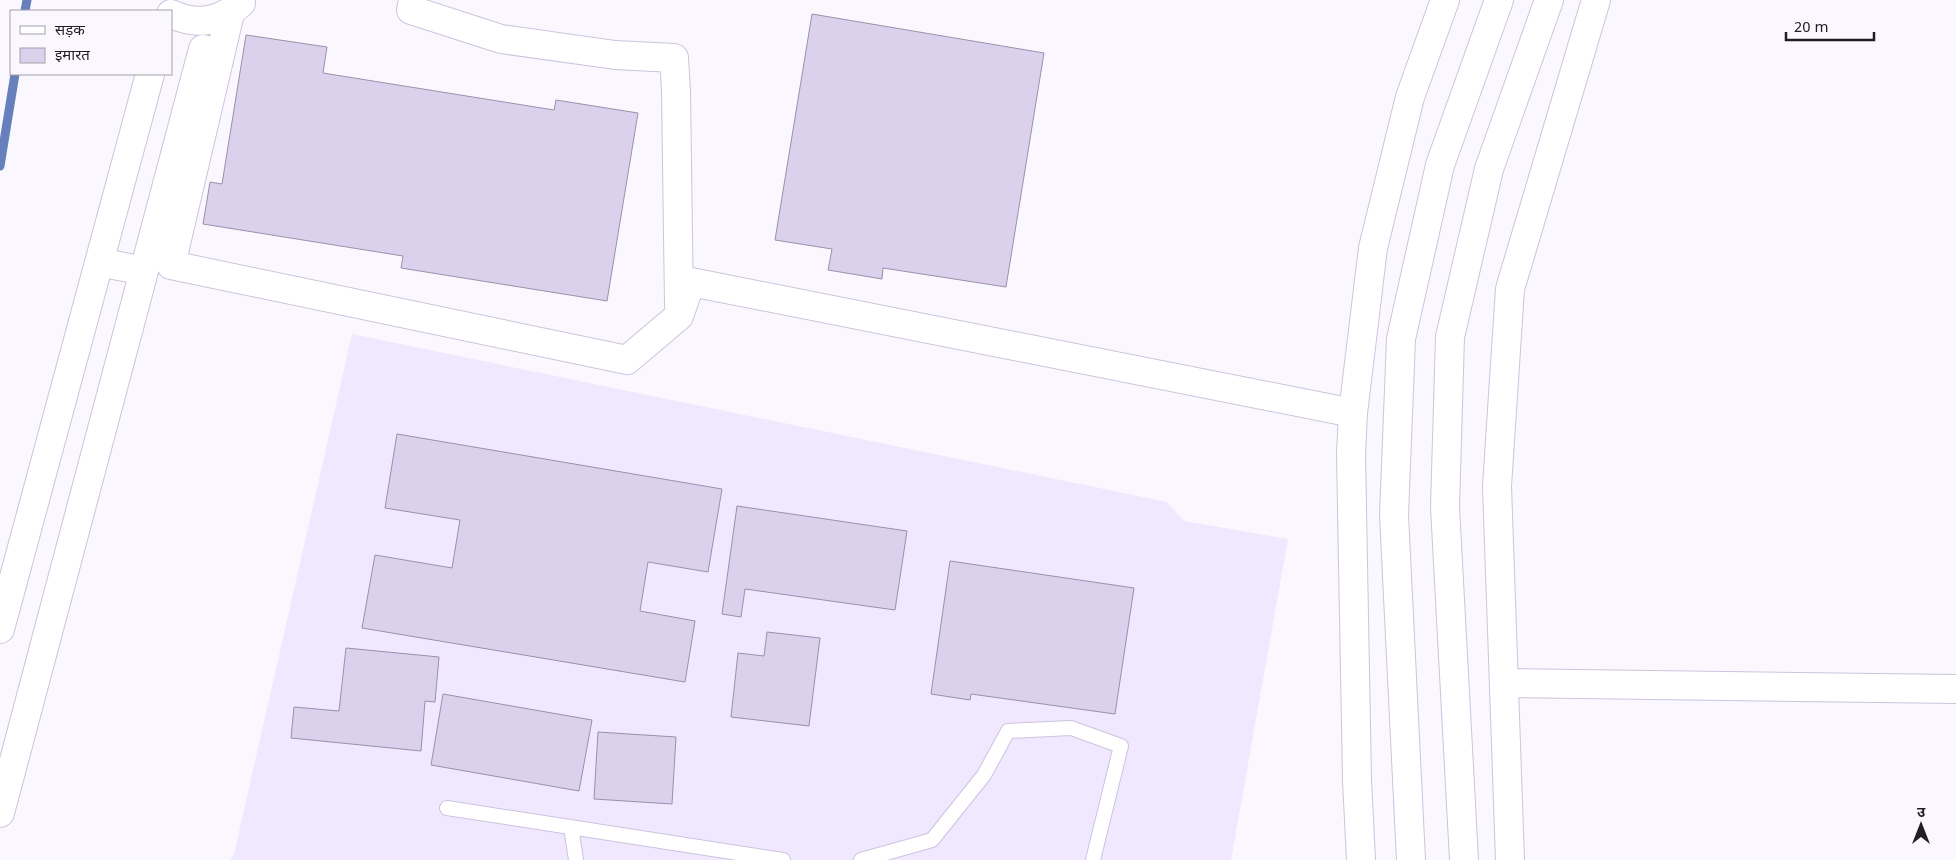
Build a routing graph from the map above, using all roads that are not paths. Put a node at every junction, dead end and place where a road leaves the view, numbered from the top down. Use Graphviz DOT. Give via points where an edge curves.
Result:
graph roads {
  1 [pos="154,0"];
  2 [pos="413,0"];
  3 [pos="1445,0"];
  4 [pos="1499,0"];
  5 [pos="1549,0"];
  6 [pos="1596,0"];
  7 [pos="164,10"];
  8 [pos="228,11"];
  9 [pos="172,14"];
  10 [pos="150,75"];
  11 [pos="99,262"];
  12 [pos="144,270"];
  13 [pos="679,316"];
  14 [pos="1353,413"];
  15 [pos="0,629"];
  16 [pos="1504,683"];
  17 [pos="1956,689"];
  18 [pos="448,808"];
  19 [pos="0,812"];
  20 [pos="571,827"];
  21 [pos="576,860"];
  22 [pos="783,860"];
  23 [pos="860,860"];
  24 [pos="1093,860"];
  25 [pos="1361,860"];
  26 [pos="1411,860"];
  27 [pos="1464,860"];
  28 [pos="1510,860"];
  1 -- 7 [label="main road"];
  2 -- 13 [label="main road" via="411,10 501,40 615,55 674,58"];
  3 -- 14 [label="main road" via="1410,98 1373,248"];
  4 -- 26 [label="main road" via="1440,165 1401,339 1394,515"];
  5 -- 27 [label="main road" via="1489,168 1450,337 1446,507"];
  6 -- 16 [label="main road" via="1510,289 1497,486"];
  8 -- 9 [label="main road" via="185,20"];
  8 -- 12 [label="main road"];
  8 -- 13 [label="main road" via="170,265 627,360"];
  10 -- 11 [label="main road"];
  11 -- 12 [label="main road"];
  11 -- 15 [label="main road"];
  12 -- 19 [label="main road"];
  13 -- 14 [label="main road" via="692,282"];
  14 -- 25 [label="main road" via="1351,454"];
  16 -- 17 [label="main road"];
  16 -- 28 [label="main road"];
  18 -- 20 [label="lane"];
  20 -- 21 [label="lane"];
  20 -- 22 [label="lane"];
  23 -- 24 [label="lane" via="932,840 984,775 1008,731 1071,728 1121,746"];
}
